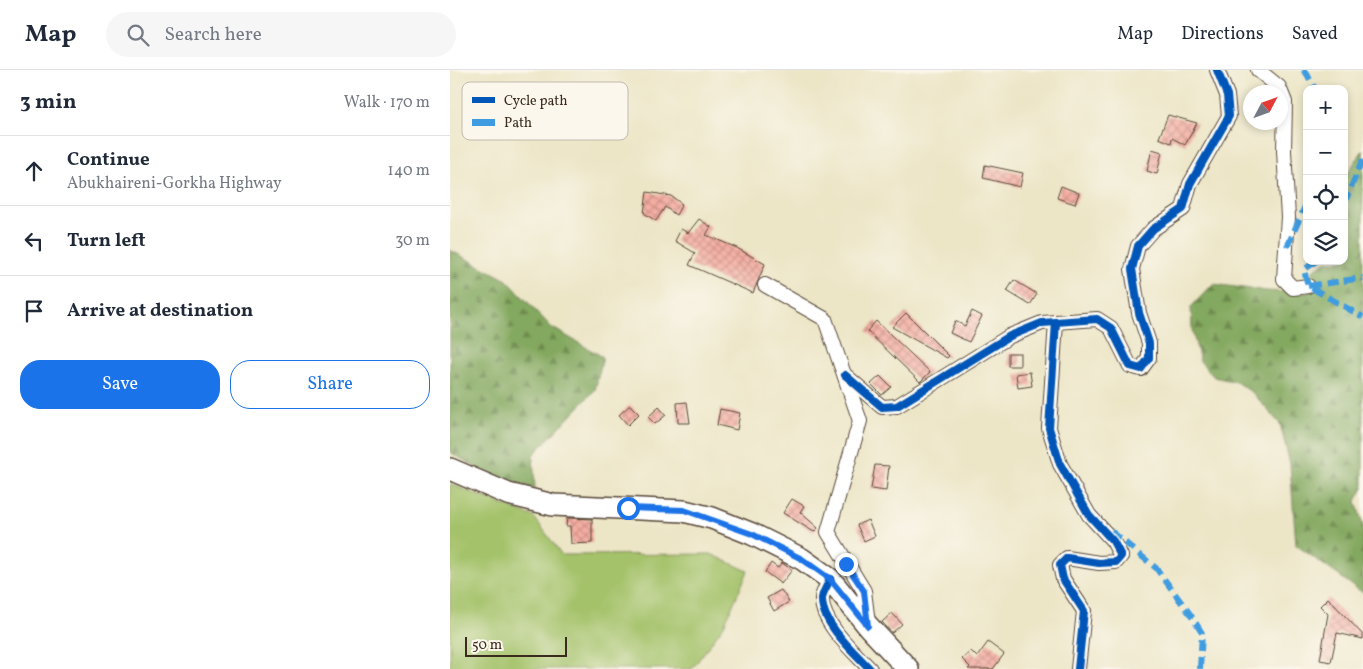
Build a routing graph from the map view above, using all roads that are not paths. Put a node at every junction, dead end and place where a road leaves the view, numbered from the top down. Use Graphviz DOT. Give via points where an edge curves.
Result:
graph roads {
  1 [pos="1217,70"];
  2 [pos="1258,70"];
  3 [pos="765,286"];
  4 [pos="1308,286"];
  5 [pos="1056,322"];
  6 [pos="845,375"];
  7 [pos="450,469"];
  8 [pos="830,579"];
  9 [pos="868,626"];
  10 [pos="870,669"];
  11 [pos="908,669"];
  12 [pos="1078,669"];
  1 -- 5 [label="street" via="1227,95 1229,116 1190,184 1182,209 1153,229 1138,246 1132,269 1139,313 1149,343 1149,358 1141,368 1130,366 1111,328 1096,318"];
  2 -- 4 [label="street" via="1279,87 1284,102 1288,217 1284,279 1293,288"];
  3 -- 6 [label="street" via="825,319"];
  5 -- 6 [label="street" via="1042,323 1010,336 897,406 882,407"];
  5 -- 12 [label="street" via="1049,428 1060,464 1089,515 1113,541 1121,556 1116,562 1099,563 1067,558 1060,565 1063,579 1084,611"];
  6 -- 9 [label="street" via="860,422 828,532 864,591"];
  7 -- 8 [label="main road" via="508,494 552,505 684,510 712,518 802,559"];
  8 -- 9 [label="main road"];
  8 -- 10 [label="street" via="821,598 824,614"];
  9 -- 11 [label="main road"];
}
